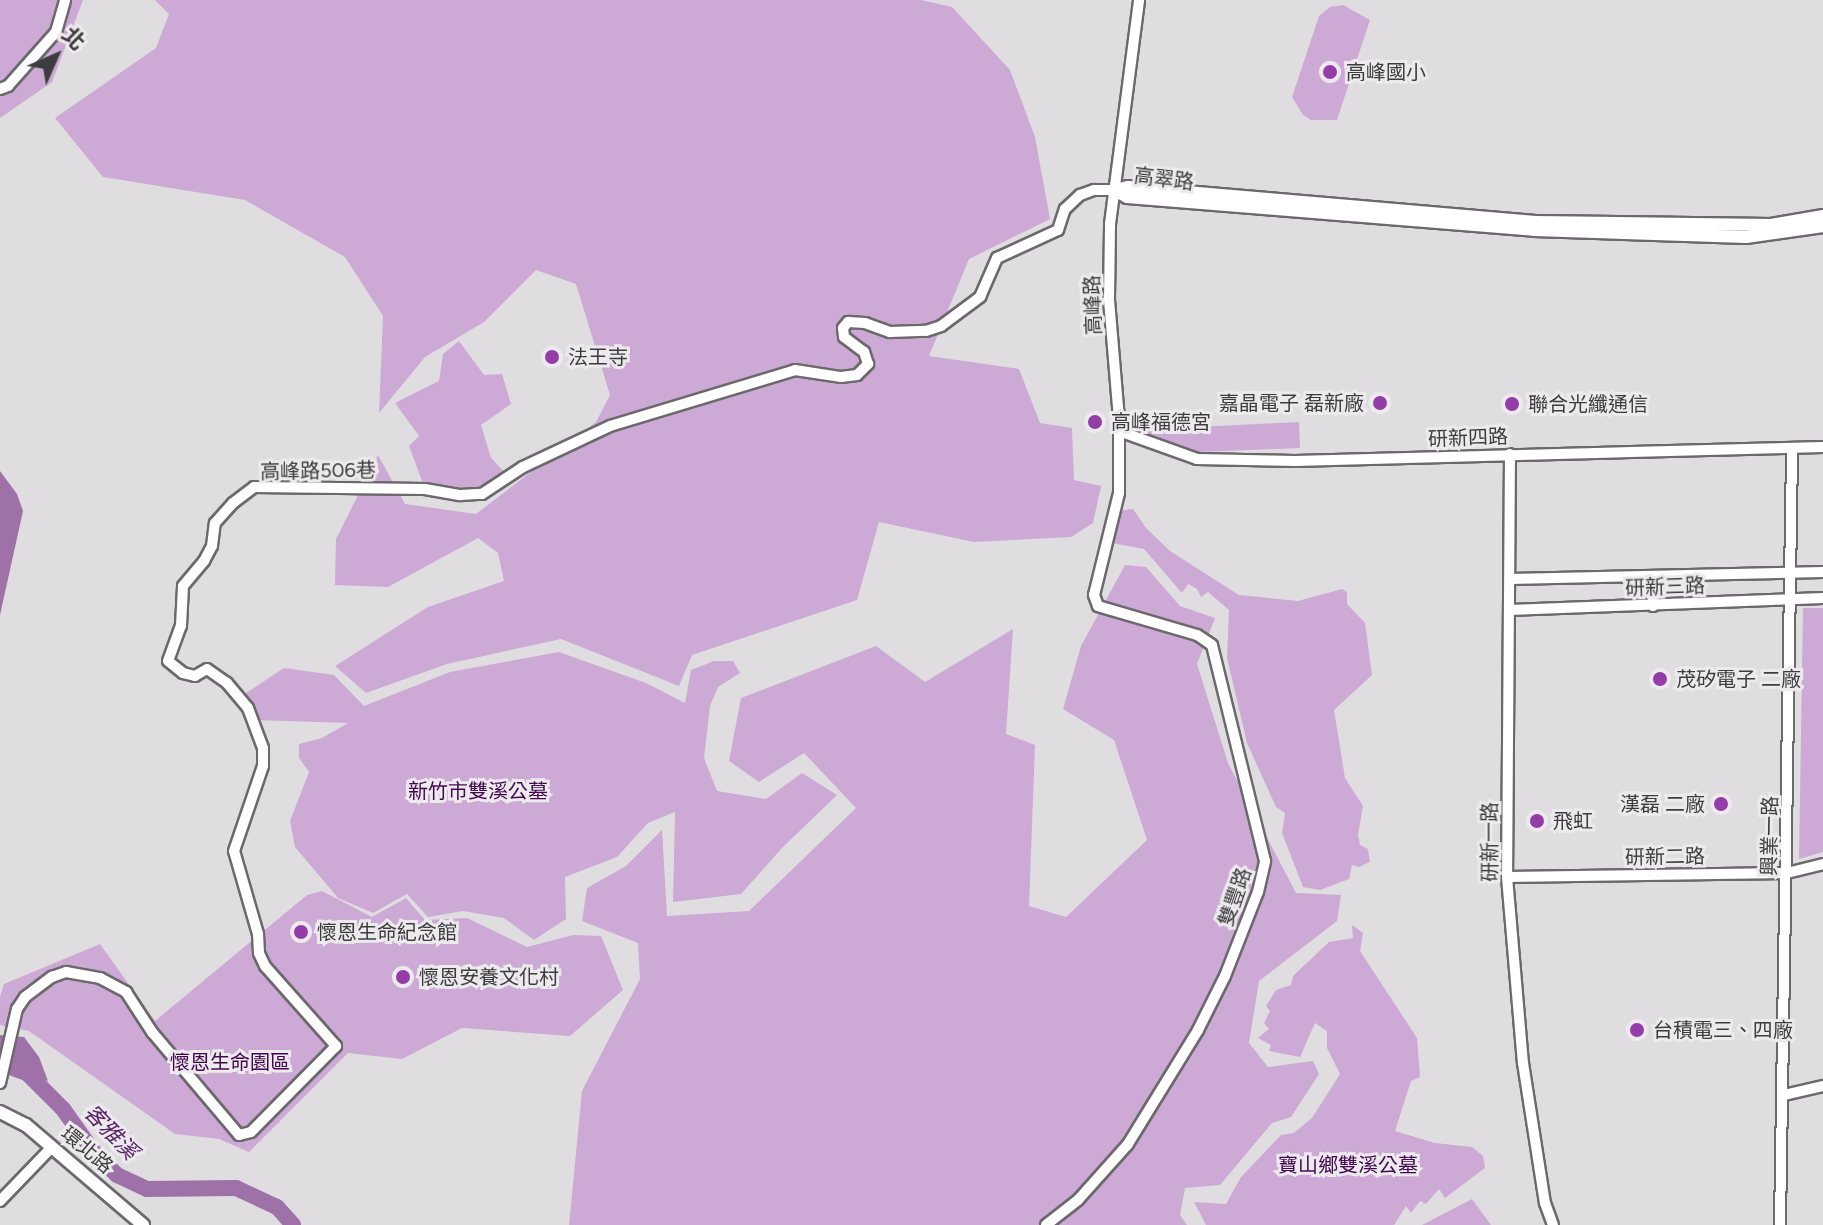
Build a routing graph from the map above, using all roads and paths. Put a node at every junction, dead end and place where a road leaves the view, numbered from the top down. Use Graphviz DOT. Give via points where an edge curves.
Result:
graph roads {
  1 [pos="65,0"];
  2 [pos="1139,0"];
  3 [pos="0,89"];
  4 [pos="1114,190"];
  5 [pos="1823,216"];
  6 [pos="1823,226"];
  7 [pos="1119,431"];
  8 [pos="1823,447"];
  9 [pos="1792,449"];
  10 [pos="1510,454"];
  11 [pos="1823,572"];
  12 [pos="1793,573"];
  13 [pos="1654,577"];
  14 [pos="1510,579"];
  15 [pos="1823,598"];
  16 [pos="1792,599"];
  17 [pos="1098,606"];
  18 [pos="1653,606"];
  19 [pos="1509,610"];
  20 [pos="1823,864"];
  21 [pos="1787,873"];
  22 [pos="1507,877"];
  23 [pos="0,1083"];
  24 [pos="1823,1086"];
  25 [pos="1784,1095"];
  26 [pos="0,1112"];
  27 [pos="52,1147"];
  28 [pos="0,1201"];
  29 [pos="143,1225"];
  30 [pos="1046,1225"];
  31 [pos="1553,1225"];
  32 [pos="1780,1225"];
  1 -- 3 [label="street" via="56,32"];
  2 -- 4 [label="street, 高峰路"];
  4 -- 5 [label="street, 高翠路" via="1128,187 1535,222 1771,225"];
  4 -- 6 [label="street, 高翠路" via="1127,197 1534,230 1746,237"];
  4 -- 7 [label="street, 高峰路" via="1109,299"];
  4 -- 23 [label="street, 高峰路506巷" via="1080,195 1065,209 1058,230 997,258 980,297 941,326 890,332 848,322 844,337 864,352 868,364 857,375 795,370 610,426 523,467 482,494 254,487 233,503 215,523 212,546 183,586 181,626 168,661 195,676 207,669 248,708 263,748 263,766 234,851 259,953 336,1046 244,1136 234,1131 119,987 78,972 52,977 25,997 12,1024"];
  7 -- 10 [label="street, 研新四路" via="1197,459"];
  7 -- 17 [label="street, 高峰路" via="1119,493 1100,561 1094,595"];
  8 -- 9 [label="street, 研新四路"];
  9 -- 10 [label="street, 研新四路"];
  9 -- 12 [label="street, 興業一路"];
  10 -- 14 [label="street, 研新一路"];
  11 -- 12 [label="street, 研新三路"];
  12 -- 13 [label="street, 研新三路"];
  12 -- 16 [label="street, 興業一路"];
  13 -- 14 [label="street, 研新三路"];
  13 -- 18 [label="street"];
  14 -- 19 [label="street, 研新一路"];
  15 -- 16 [label="street, 研新三路"];
  16 -- 18 [label="street, 研新三路"];
  16 -- 21 [label="street, 興業一路"];
  17 -- 30 [label="street, 雙豐路" via="1197,635 1212,645 1265,861 1225,976 1198,1030 1128,1144 1078,1200"];
  18 -- 19 [label="street, 研新三路"];
  19 -- 22 [label="street, 研新一路"];
  20 -- 21 [label="street, 研新二路"];
  21 -- 22 [label="street, 研新二路"];
  21 -- 25 [label="street, 興業一路"];
  22 -- 31 [label="street, 研新一路" via="1523,1063"];
  24 -- 25 [label="street"];
  25 -- 32 [label="street, 興業一路"];
  26 -- 27 [label="street, 環北路"];
  27 -- 28 [label="street"];
  27 -- 29 [label="street, 環北路"];
}
